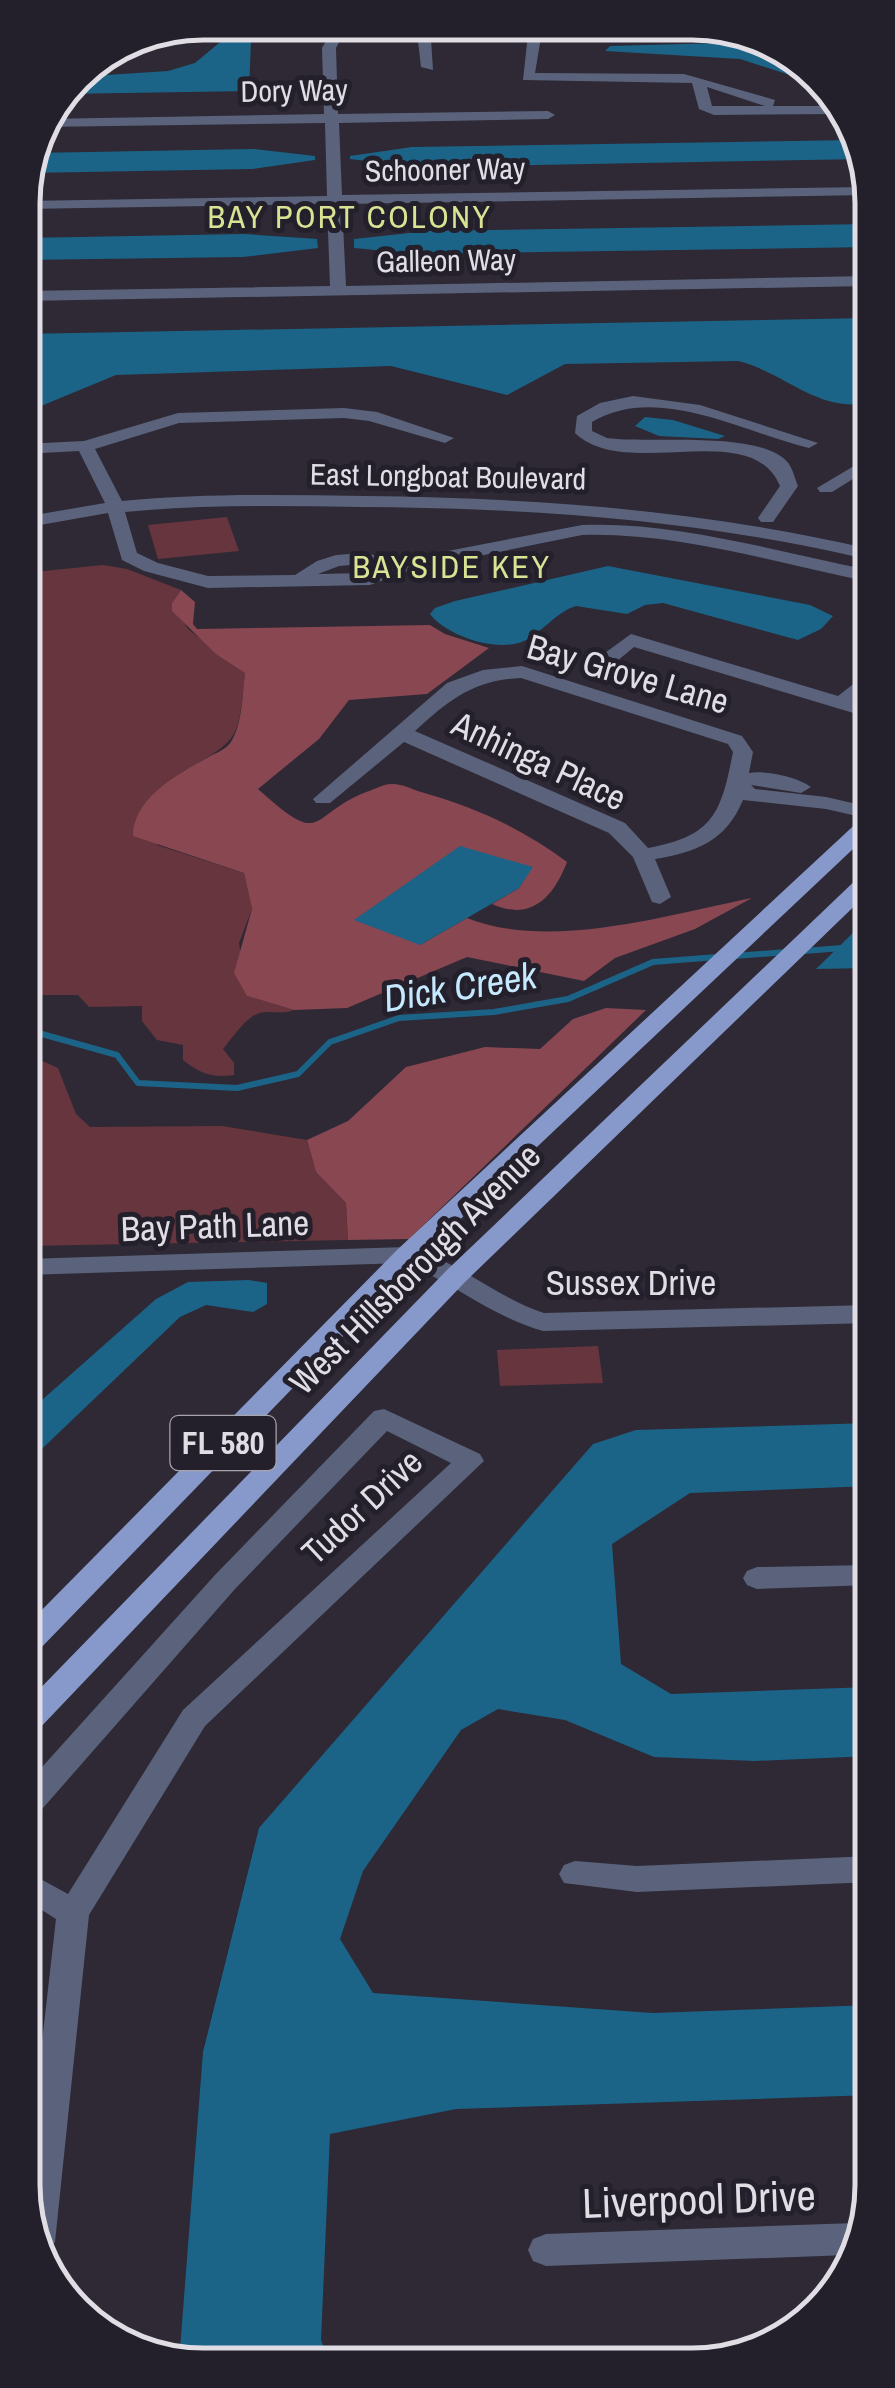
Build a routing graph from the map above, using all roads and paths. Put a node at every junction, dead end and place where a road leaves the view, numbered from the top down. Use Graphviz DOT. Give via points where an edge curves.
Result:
graph roads {
  1 [pos="333,40"];
  2 [pos="425,40"];
  3 [pos="534,40"];
  4 [pos="428,67"];
  5 [pos="698,80"];
  6 [pos="792,110"];
  7 [pos="825,110"];
  8 [pos="548,115"];
  9 [pos="331,118"];
  10 [pos="61,123"];
  11 [pos="854,191"];
  12 [pos="334,200"];
  13 [pos="40,205"];
  14 [pos="855,282"];
  15 [pos="338,291"];
  16 [pos="40,296"];
  17 [pos="445,438"];
  18 [pos="784,438"];
  19 [pos="809,442"];
  20 [pos="84,446"];
  21 [pos="40,449"];
  22 [pos="753,453"];
  23 [pos="855,471"];
  24 [pos="826,488"];
  25 [pos="114,501"];
  26 [pos="40,511"];
  27 [pos="40,519"];
  28 [pos="779,526"];
  29 [pos="855,538"];
  30 [pos="855,550"];
  31 [pos="760,553"];
  32 [pos="855,573"];
  33 [pos="598,667"];
  34 [pos="855,691"];
  35 [pos="842,704"];
  36 [pos="855,708"];
  37 [pos="402,734"];
  38 [pos="738,782"];
  39 [pos="323,798"];
  40 [pos="855,807"];
  41 [pos="855,835"];
  42 [pos="643,855"];
  43 [pos="855,894"];
  44 [pos="660,897"];
  45 [pos="408,1255"];
  46 [pos="40,1266"];
  47 [pos="456,1276"];
  48 [pos="855,1314"];
  49 [pos="855,1575"];
  50 [pos="758,1578"];
  51 [pos="40,1631"];
  52 [pos="40,1708"];
  53 [pos="40,1791"];
  54 [pos="855,1870"];
  55 [pos="575,1874"];
  56 [pos="40,1893"];
  57 [pos="73,1913"];
  58 [pos="42,2205"];
  59 [pos="845,2239"];
  60 [pos="546,2250"];
  1 -- 9 [label="street"];
  2 -- 4 [label="street"];
  3 -- 5 [label="street" via="528,77"];
  5 -- 6 [label="street"];
  5 -- 6 [label="street" via="706,109"];
  6 -- 7 [label="street"];
  8 -- 9 [label="street, Dory Way"];
  9 -- 10 [label="street, Dory Way"];
  9 -- 12 [label="street"];
  11 -- 12 [label="street, Schooner Way"];
  12 -- 13 [label="street, Schooner Way"];
  12 -- 15 [label="street"];
  14 -- 15 [label="street, Galleon Way"];
  15 -- 16 [label="street, Galleon Way"];
  17 -- 20 [label="street" via="344,413 178,418"];
  18 -- 19 [label="street"];
  18 -- 22 [label="street"];
  18 -- 22 [label="street" via="671,403 612,406 581,424 601,444"];
  20 -- 21 [label="street"];
  20 -- 25 [label="street"];
  22 -- 28 [label="street" via="774,462 789,480"];
  23 -- 24 [label="street"];
  25 -- 26 [label="street, East Longboat Boulevard"];
  25 -- 27 [label="street, East Longboat Boulevard"];
  25 -- 28 [label="street, East Longboat Boulevard" via="517,503"];
  25 -- 31 [label="street" via="129,556 208,582 301,580 338,560 400,567 589,529"];
  28 -- 29 [label="street, East Longboat Boulevard"];
  28 -- 30 [label="street, East Longboat Boulevard"];
  28 -- 31 [label="street"];
  31 -- 32 [label="street"];
  33 -- 35 [label="street" via="631,640"];
  34 -- 35 [label="street"];
  35 -- 36 [label="street"];
  37 -- 38 [label="street, Bay Grove Lane" via="442,692 490,672 522,672 735,740 743,752"];
  37 -- 39 [label="street, Bay Grove Lane"];
  37 -- 42 [label="street, Anhinga Place" via="617,828"];
  38 -- 40 [label="street" via="749,796 779,790"];
  38 -- 42 [label="street, Anhinga Place" via="723,822 705,840"];
  41 -- 45 [label="main road, West Hillsborough Avenue / FL 580"];
  42 -- 44 [label="street, Anhinga Place"];
  43 -- 47 [label="main road, West Hillsborough Avenue / FL 580"];
  45 -- 46 [label="street, Bay Path Lane"];
  45 -- 47 [label="street, Sussex Drive"];
  45 -- 51 [label="main road, West Hillsborough Avenue / FL 580"];
  47 -- 48 [label="street, Sussex Drive" via="515,1315 542,1322"];
  47 -- 52 [label="main road, West Hillsborough Avenue / FL 580"];
  49 -- 50 [label="street"];
  53 -- 57 [label="street, Tudor Drive" via="226,1582 384,1418 470,1461 194,1718"];
  54 -- 55 [label="street" via="637,1879"];
  56 -- 57 [label="street"];
  57 -- 58 [label="street, Tudor Drive"];
  59 -- 60 [label="street, Liverpool Drive"];
}
